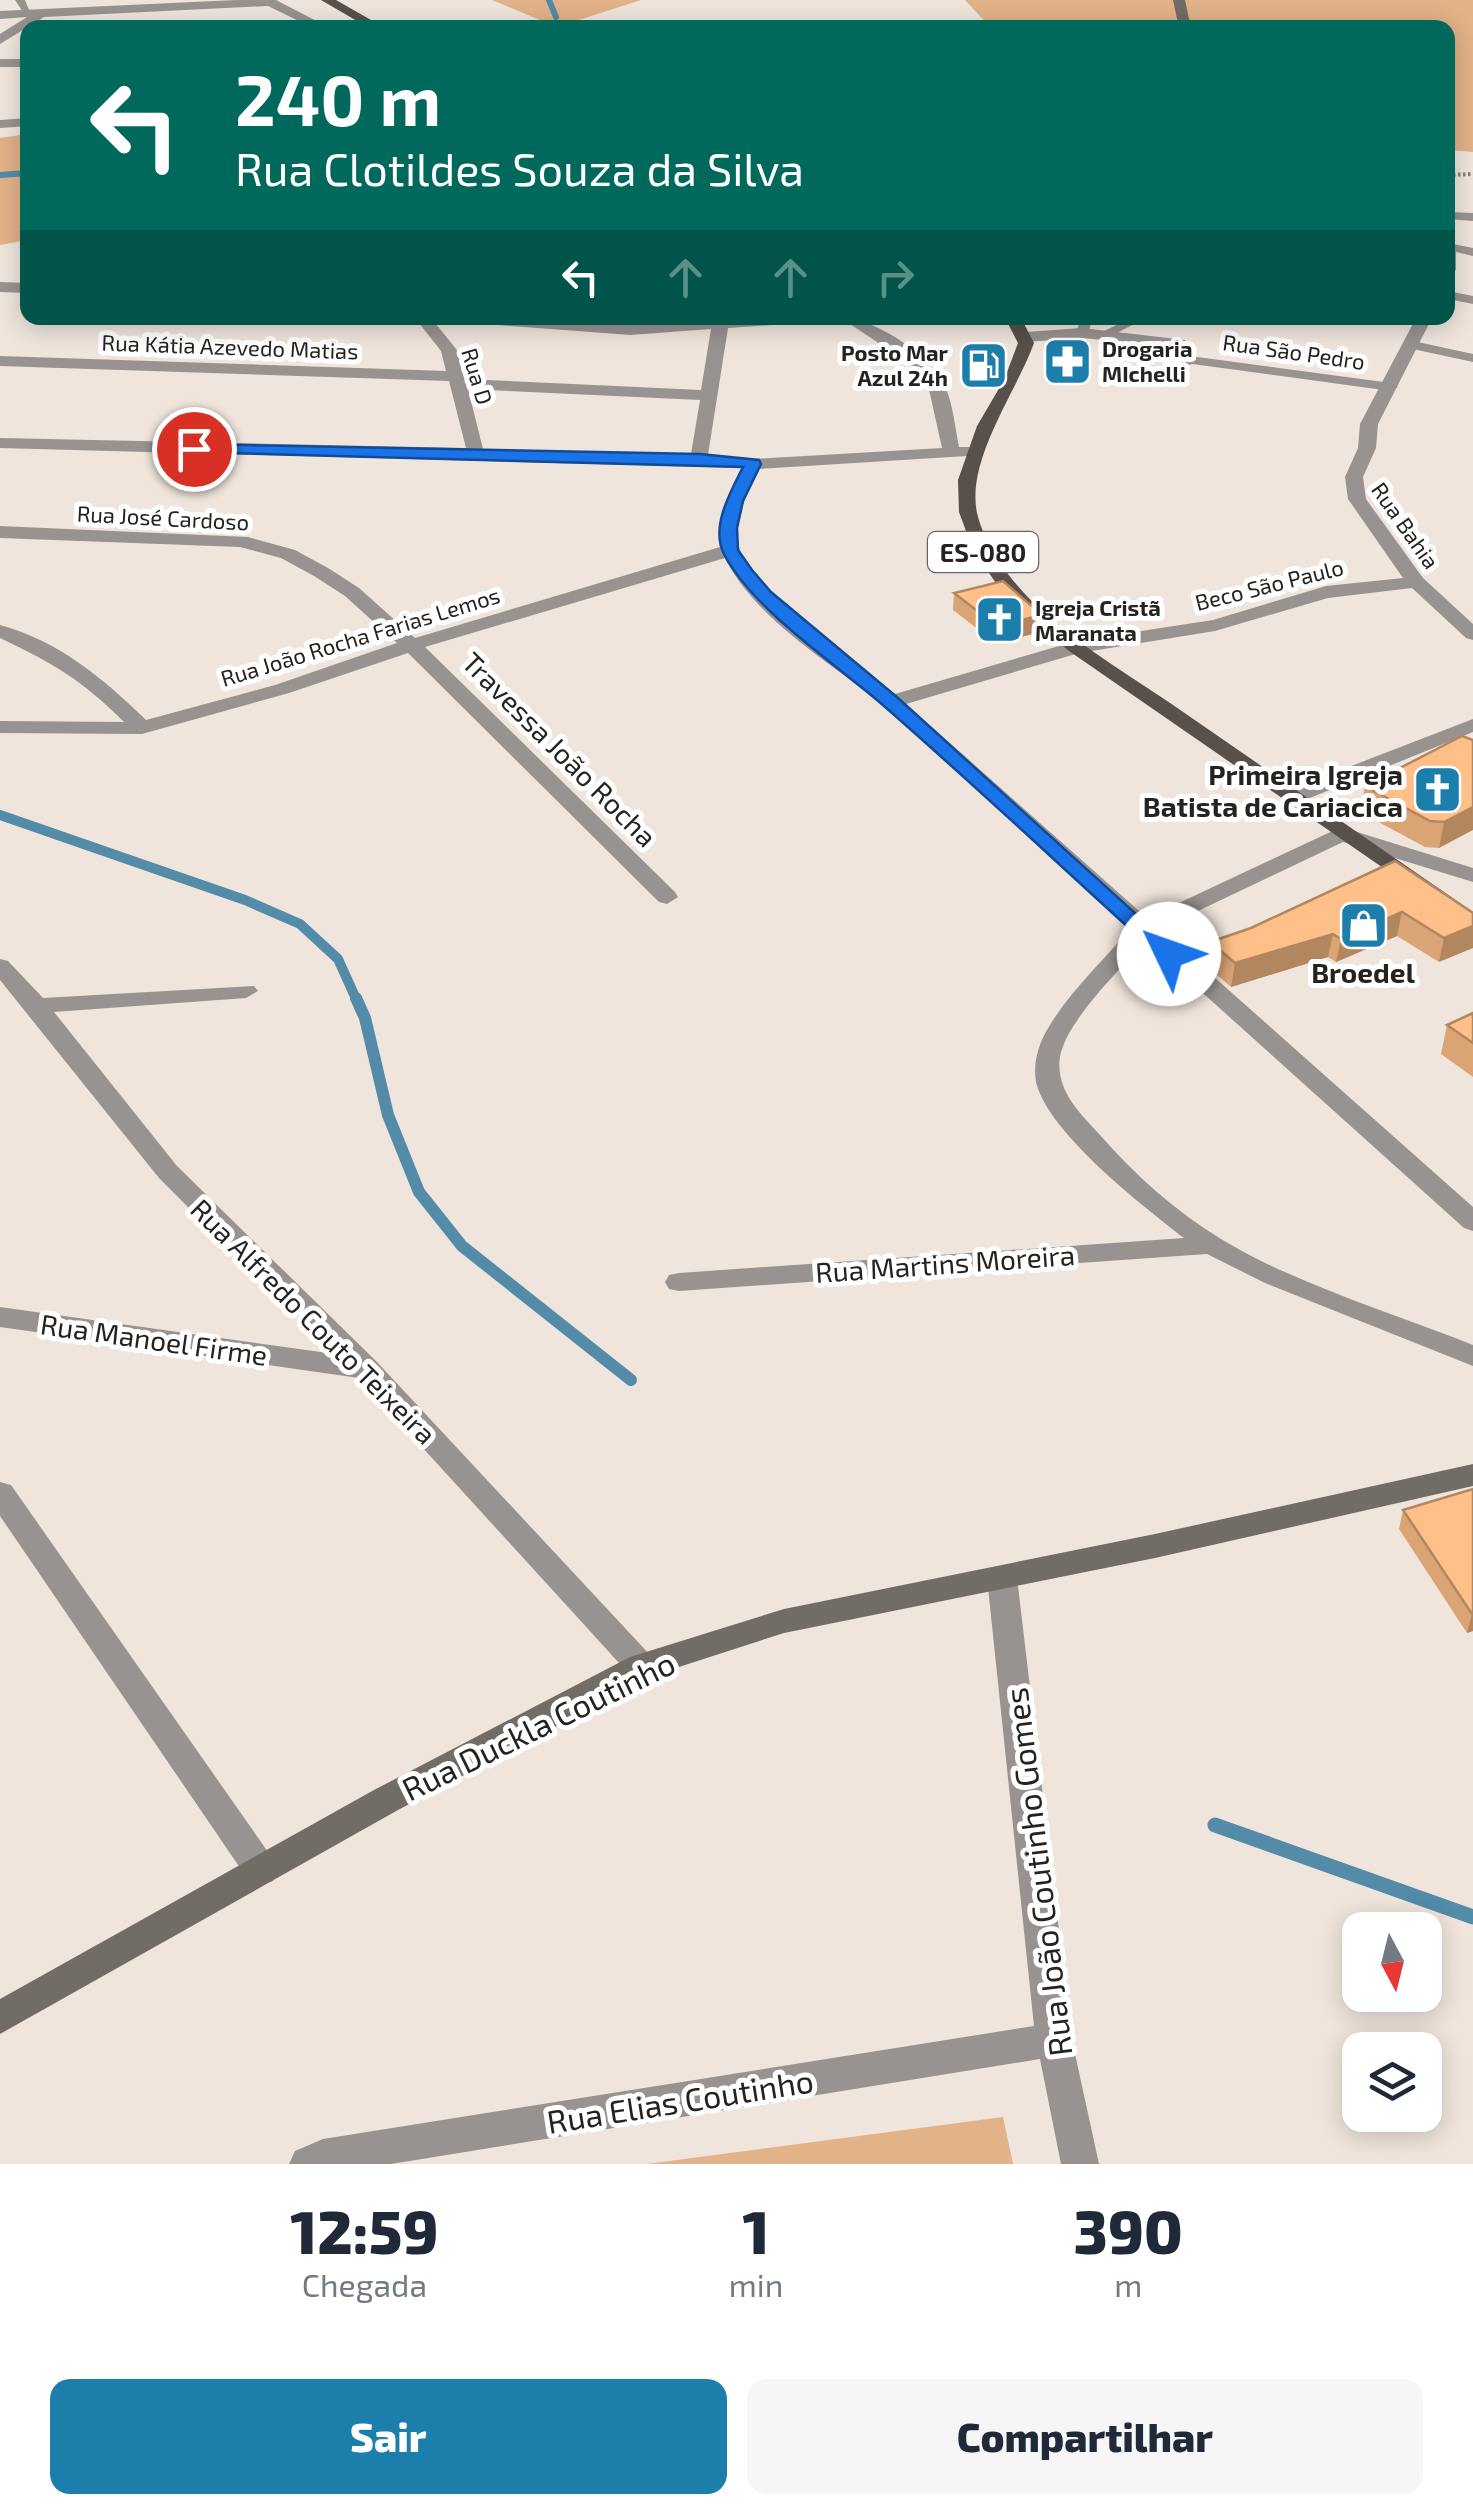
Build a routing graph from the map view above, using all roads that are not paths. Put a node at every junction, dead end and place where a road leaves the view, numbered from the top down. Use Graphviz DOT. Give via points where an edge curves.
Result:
graph roads {
  1 [pos="20,0"];
  2 [pos="327,0"];
  3 [pos="268,1"];
  4 [pos="43,12"];
  5 [pos="28,13"];
  6 [pos="0,15"];
  7 [pos="32,20"];
  8 [pos="307,20"];
  9 [pos="364,20"];
  10 [pos="429,325"];
  11 [pos="564,325"];
  12 [pos="720,325"];
  13 [pos="861,325"];
  14 [pos="1017,325"];
  15 [pos="1084,325"];
  16 [pos="1124,325"];
  17 [pos="1421,325"];
  18 [pos="1104,334"];
  19 [pos="1025,337"];
  20 [pos="1413,345"];
  21 [pos="1473,358"];
  22 [pos="1190,360"];
  23 [pos="0,361"];
  24 [pos="459,380"];
  25 [pos="1391,388"];
  26 [pos="708,395"];
  27 [pos="0,443"];
  28 [pos="977,450"];
  29 [pos="476,454"];
  30 [pos="952,454"];
  31 [pos="700,459"];
  32 [pos="753,464"];
  33 [pos="0,532"];
  34 [pos="730,550"];
  35 [pos="1416,582"];
  36 [pos="0,631"];
  37 [pos="1473,634"];
  38 [pos="412,645"];
  39 [pos="1076,647"];
  40 [pos="892,702"];
  41 [pos="1473,725"];
  42 [pos="0,727"];
  43 [pos="142,728"];
  44 [pos="1292,798"];
  45 [pos="1341,834"];
  46 [pos="1473,875"];
  47 [pos="667,897"];
  48 [pos="1473,923"];
  49 [pos="1142,929"];
  50 [pos="4,977"];
  51 [pos="246,991"];
  52 [pos="37,1006"];
  53 [pos="1473,1222"];
  54 [pos="1211,1245"];
  55 [pos="679,1282"];
  56 [pos="0,1318"];
  57 [pos="1473,1356"];
  58 [pos="367,1370"];
  59 [pos="1473,1475"];
  60 [pos="0,1493"];
  61 [pos="1002,1578"];
  62 [pos="641,1666"];
  63 [pos="262,1870"];
  64 [pos="0,2018"];
  65 [pos="1054,2040"];
  66 [pos="308,2164"];
  67 [pos="1080,2164"];
  1 -- 5 [label="lane"];
  2 -- 9 [label="main road"];
  3 -- 4 [label="street"];
  3 -- 8 [label="street"];
  4 -- 5 [label="street"];
  4 -- 7 [label="street"];
  5 -- 6 [label="street"];
  10 -- 24 [label="street, Rua D"];
  11 -- 12 [label="street" via="630,330"];
  12 -- 26 [label="street"];
  13 -- 30 [label="street" via="930,375"];
  14 -- 19 [label="main road"];
  15 -- 18 [label="street, Rua São Pedro"];
  15 -- 19 [label="street, Rua São Pedro"];
  16 -- 18 [label="lane"];
  17 -- 20 [label="street, Rua Bahia"];
  18 -- 22 [label="street, Rua São Pedro" via="1179,343 1181,356"];
  19 -- 28 [label="main road, ES-080"];
  20 -- 21 [label="lane"];
  20 -- 25 [label="street, Rua Bahia"];
  22 -- 25 [label="lane, Rua São Pedro"];
  23 -- 24 [label="street, Rua Kátia Azevedo Matias"];
  24 -- 26 [label="street, Rua Kátia Azevedo Matias"];
  24 -- 29 [label="street, Rua D"];
  25 -- 35 [label="street, Rua Bahia" via="1370,424 1352,488"];
  26 -- 31 [label="street"];
  27 -- 29 [label="street"];
  28 -- 30 [label="street"];
  28 -- 39 [label="main road, ES-080" via="967,480 968,512 982,550 1012,592"];
  29 -- 31 [label="street"];
  30 -- 32 [label="street"];
  31 -- 32 [label="street"];
  32 -- 34 [label="street" via="734,501"];
  33 -- 38 [label="street, Rua José Cardoso" via="266,546 352,592"];
  34 -- 38 [label="street, Rua João Rocha Farias Lemos"];
  34 -- 40 [label="street" via="764,596"];
  35 -- 37 [label="street, Rua Bahia"];
  35 -- 39 [label="street, Beco São Paulo" via="1326,592 1215,625"];
  36 -- 43 [label="street" via="95,680"];
  38 -- 43 [label="street, Rua João Rocha Farias Lemos"];
  38 -- 47 [label="street, Travessa João Rocha"];
  39 -- 40 [label="street, Beco São Paulo"];
  39 -- 44 [label="main road, ES-080"];
  40 -- 49 [label="street"];
  41 -- 44 [label="street"];
  42 -- 43 [label="street, Rua João Rocha Farias Lemos"];
  44 -- 45 [label="main road, ES-080"];
  45 -- 46 [label="street"];
  45 -- 48 [label="main road, ES-080"];
  45 -- 49 [label="street"];
  49 -- 53 [label="street"];
  49 -- 54 [label="street" via="1058,1030 1048,1057 1049,1082 1060,1106 1124,1179"];
  50 -- 52 [label="street, Rua Alfredo Couto Teixeira"];
  51 -- 52 [label="street"];
  52 -- 58 [label="street, Rua Alfredo Couto Teixeira" via="168,1172"];
  54 -- 55 [label="street, Rua Martins Moreira"];
  54 -- 57 [label="street"];
  56 -- 58 [label="street, Rua Manoel Firme"];
  58 -- 62 [label="street, Rua Alfredo Couto Teixeira"];
  59 -- 61 [label="street, Rua Duckla Coutinho"];
  60 -- 63 [label="street"];
  61 -- 62 [label="street, Rua Duckla Coutinho" via="784,1621"];
  61 -- 65 [label="street, Rua João Coutinho Gomes"];
  62 -- 63 [label="street, Rua Duckla Coutinho"];
  63 -- 64 [label="street, Rua Duckla Coutinho"];
  65 -- 66 [label="street, Rua Elias Coutinho"];
  65 -- 67 [label="street, Rua João Coutinho Gomes"];
}
